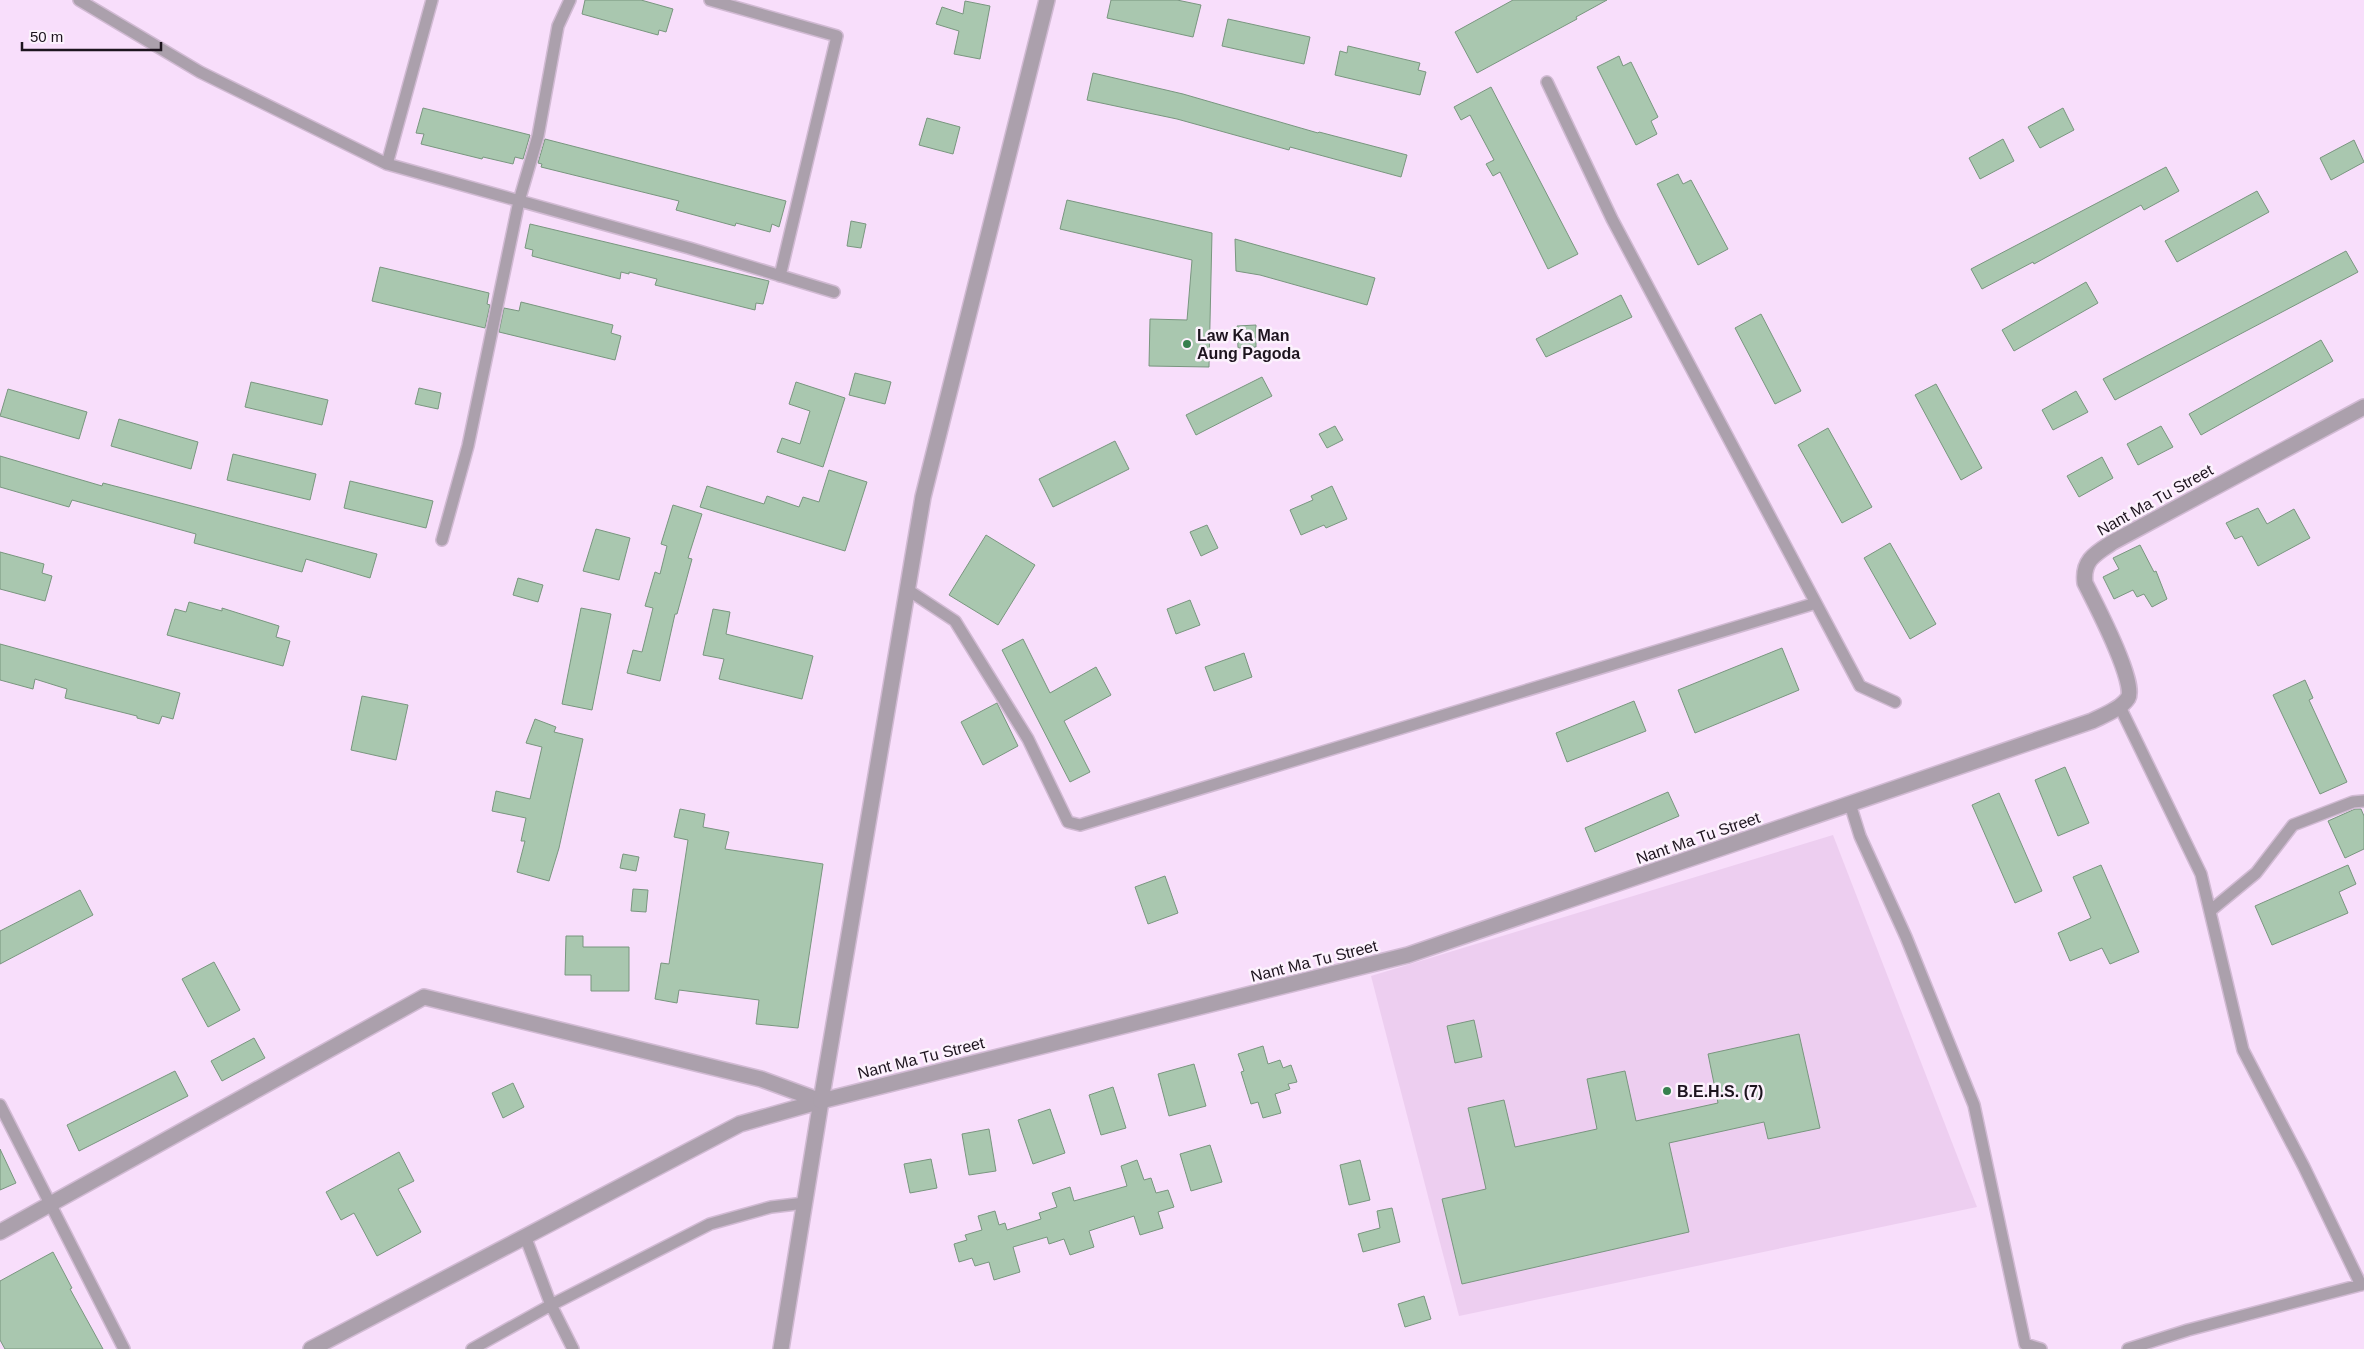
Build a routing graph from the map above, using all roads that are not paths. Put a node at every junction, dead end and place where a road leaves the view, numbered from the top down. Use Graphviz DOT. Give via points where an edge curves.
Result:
graph roads {
  1 [pos="79,0"];
  2 [pos="432,0"];
  3 [pos="570,0"];
  4 [pos="710,0"];
  5 [pos="1047,0"];
  6 [pos="1547,82"];
  7 [pos="387,164"];
  8 [pos="519,201"];
  9 [pos="780,276"];
  10 [pos="834,292"];
  11 [pos="2364,407"];
  12 [pos="442,540"];
  13 [pos="908,590"];
  14 [pos="1816,603"];
  15 [pos="1895,702"];
  16 [pos="2120,707"];
  17 [pos="2364,801"];
  18 [pos="1850,804"];
  19 [pos="2210,911"];
  20 [pos="821,1101"];
  21 [pos="0,1105"];
  22 [pos="805,1203"];
  23 [pos="50,1204"];
  24 [pos="0,1232"];
  25 [pos="525,1236"];
  26 [pos="2362,1284"];
  27 [pos="551,1304"];
  28 [pos="2024,1346"];
  29 [pos="124,1349"];
  30 [pos="311,1349"];
  31 [pos="472,1349"];
  32 [pos="573,1349"];
  33 [pos="781,1349"];
  34 [pos="2041,1349"];
  35 [pos="2128,1349"];
  1 -- 7 [label="lane" via="200,72"];
  2 -- 7 [label="lane"];
  3 -- 8 [label="lane" via="558,26 538,136"];
  4 -- 9 [label="lane" via="837,36"];
  5 -- 13 [label="street" via="923,497"];
  6 -- 14 [label="lane" via="1612,219"];
  7 -- 8 [label="lane"];
  8 -- 9 [label="lane"];
  8 -- 12 [label="lane" via="468,446"];
  9 -- 10 [label="lane"];
  11 -- 16 [label="street, Nant Ma Tu Street" via="2113,542 2089,561 2084,571 2085,583 2129,679 2128,698"];
  13 -- 14 [label="lane" via="955,621 1028,739 1068,822 1080,825"];
  13 -- 20 [label="street"];
  14 -- 15 [label="lane" via="1860,686"];
  16 -- 18 [label="street, Nant Ma Tu Street" via="2092,721"];
  16 -- 19 [label="lane" via="2201,874"];
  17 -- 19 [label="lane" via="2353,802 2293,825 2256,873"];
  18 -- 20 [label="street, Nant Ma Tu Street" via="1408,956"];
  18 -- 28 [label="lane" via="1860,836 1906,937 1974,1105"];
  19 -- 26 [label="lane" via="2243,1050"];
  20 -- 22 [label="street"];
  20 -- 23 [label="street" via="761,1079 424,997"];
  20 -- 25 [label="street, Nant Ma Tu Street" via="740,1124"];
  21 -- 23 [label="lane"];
  22 -- 27 [label="lane" via="771,1207 710,1224"];
  22 -- 33 [label="street"];
  23 -- 24 [label="street"];
  23 -- 29 [label="lane"];
  25 -- 27 [label="lane"];
  25 -- 30 [label="street, Nant Ma Tu Street"];
  26 -- 35 [label="lane"];
  27 -- 31 [label="lane"];
  27 -- 32 [label="lane"];
  28 -- 34 [label="lane"];
}
